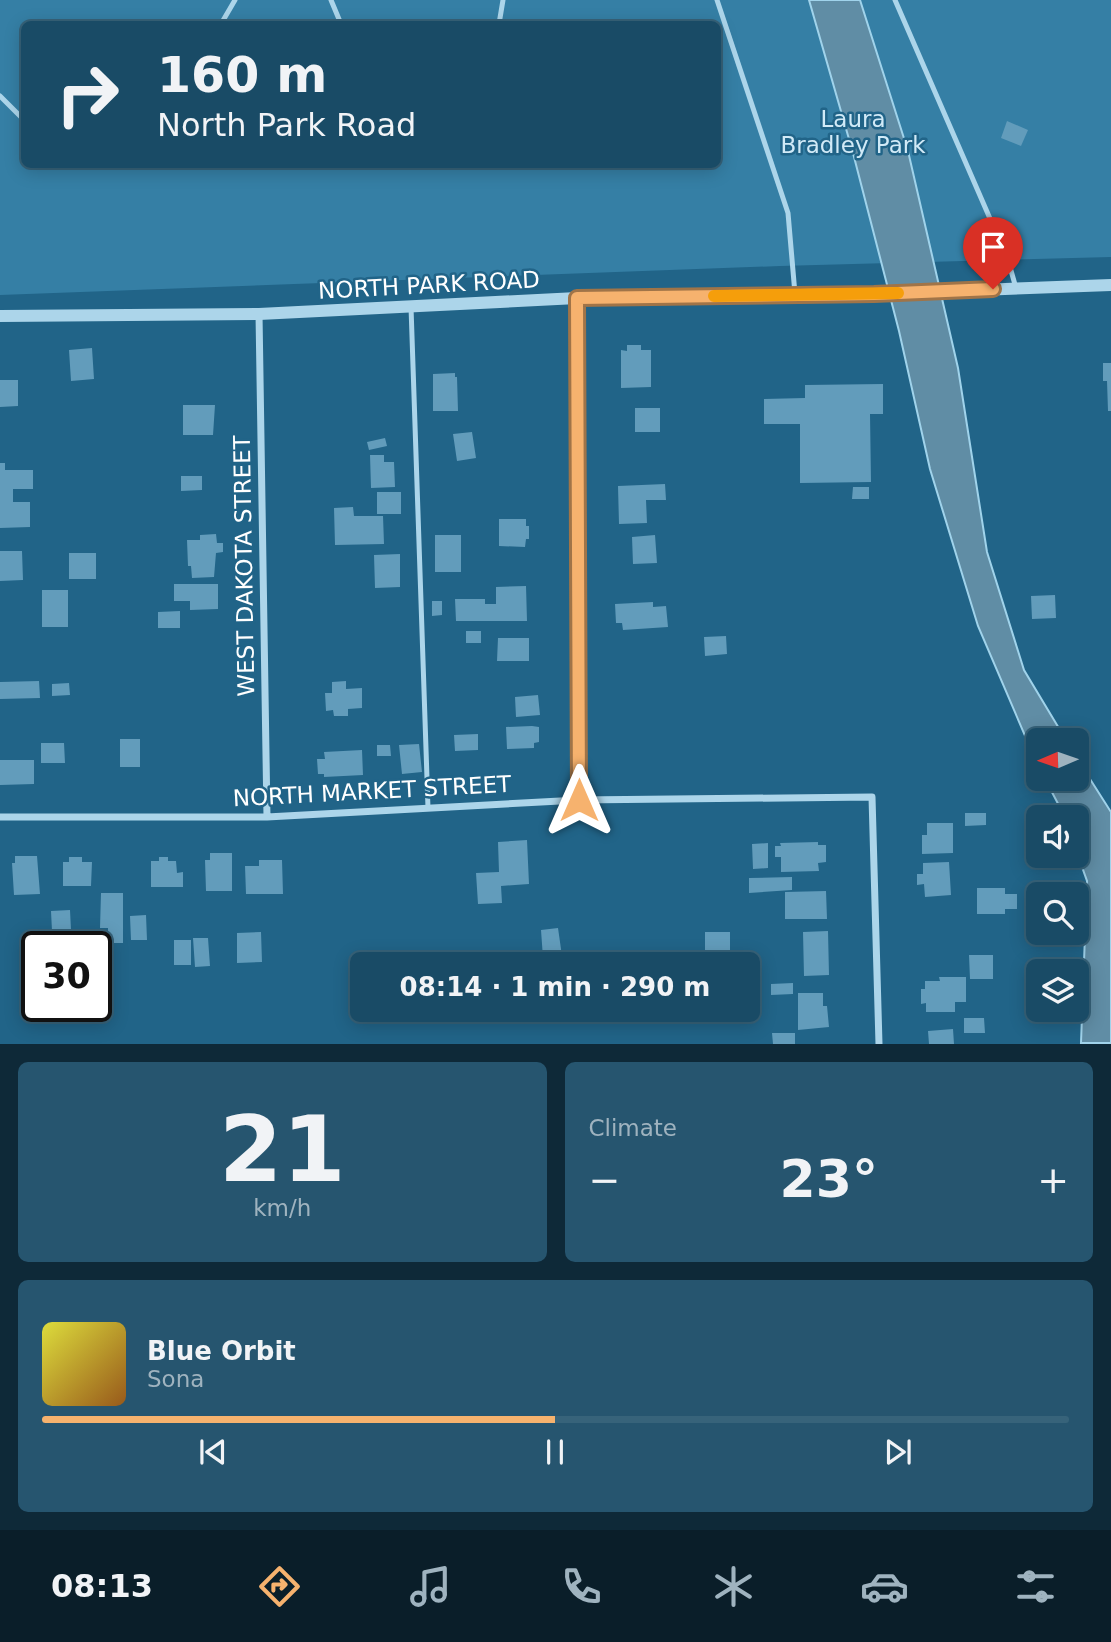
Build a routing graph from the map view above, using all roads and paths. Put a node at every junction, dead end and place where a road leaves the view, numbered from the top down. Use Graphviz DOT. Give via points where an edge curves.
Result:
graph roads {
  1 [pos="235,0"];
  2 [pos="331,0"];
  3 [pos="503,0"];
  4 [pos="717,0"];
  5 [pos="895,0"];
  6 [pos="223,21"];
  7 [pos="340,21"];
  8 [pos="500,21"];
  9 [pos="0,96"];
  10 [pos="21,117"];
  11 [pos="1111,285"];
  12 [pos="1016,288"];
  13 [pos="795,294"];
  14 [pos="577,298"];
  15 [pos="411,306"];
  16 [pos="259,314"];
  17 [pos="0,316"];
  18 [pos="579,800"];
  19 [pos="428,808"];
  20 [pos="0,817"];
  21 [pos="267,817"];
  22 [pos="879,1044"];
  1 -- 6 [label="lane"];
  2 -- 7 [label="lane"];
  3 -- 8 [label="lane"];
  4 -- 13 [label="lane" via="789,213"];
  5 -- 12 [label="lane"];
  9 -- 10 [label="lane"];
  11 -- 12 [label="street, NORTH PARK ROAD"];
  12 -- 13 [label="street, NORTH PARK ROAD"];
  13 -- 14 [label="street, NORTH PARK ROAD"];
  14 -- 15 [label="street, NORTH PARK ROAD"];
  14 -- 18 [label="street"];
  15 -- 16 [label="street, NORTH PARK ROAD"];
  15 -- 19 [label="lane"];
  16 -- 17 [label="street, NORTH PARK ROAD"];
  16 -- 21 [label="street, WEST DAKOTA STREET"];
  18 -- 19 [label="street, NORTH MARKET STREET"];
  18 -- 22 [label="street, NORTH MARKET STREET" via="873,797"];
  19 -- 21 [label="street, NORTH MARKET STREET"];
  20 -- 21 [label="street, NORTH MARKET STREET"];
}
